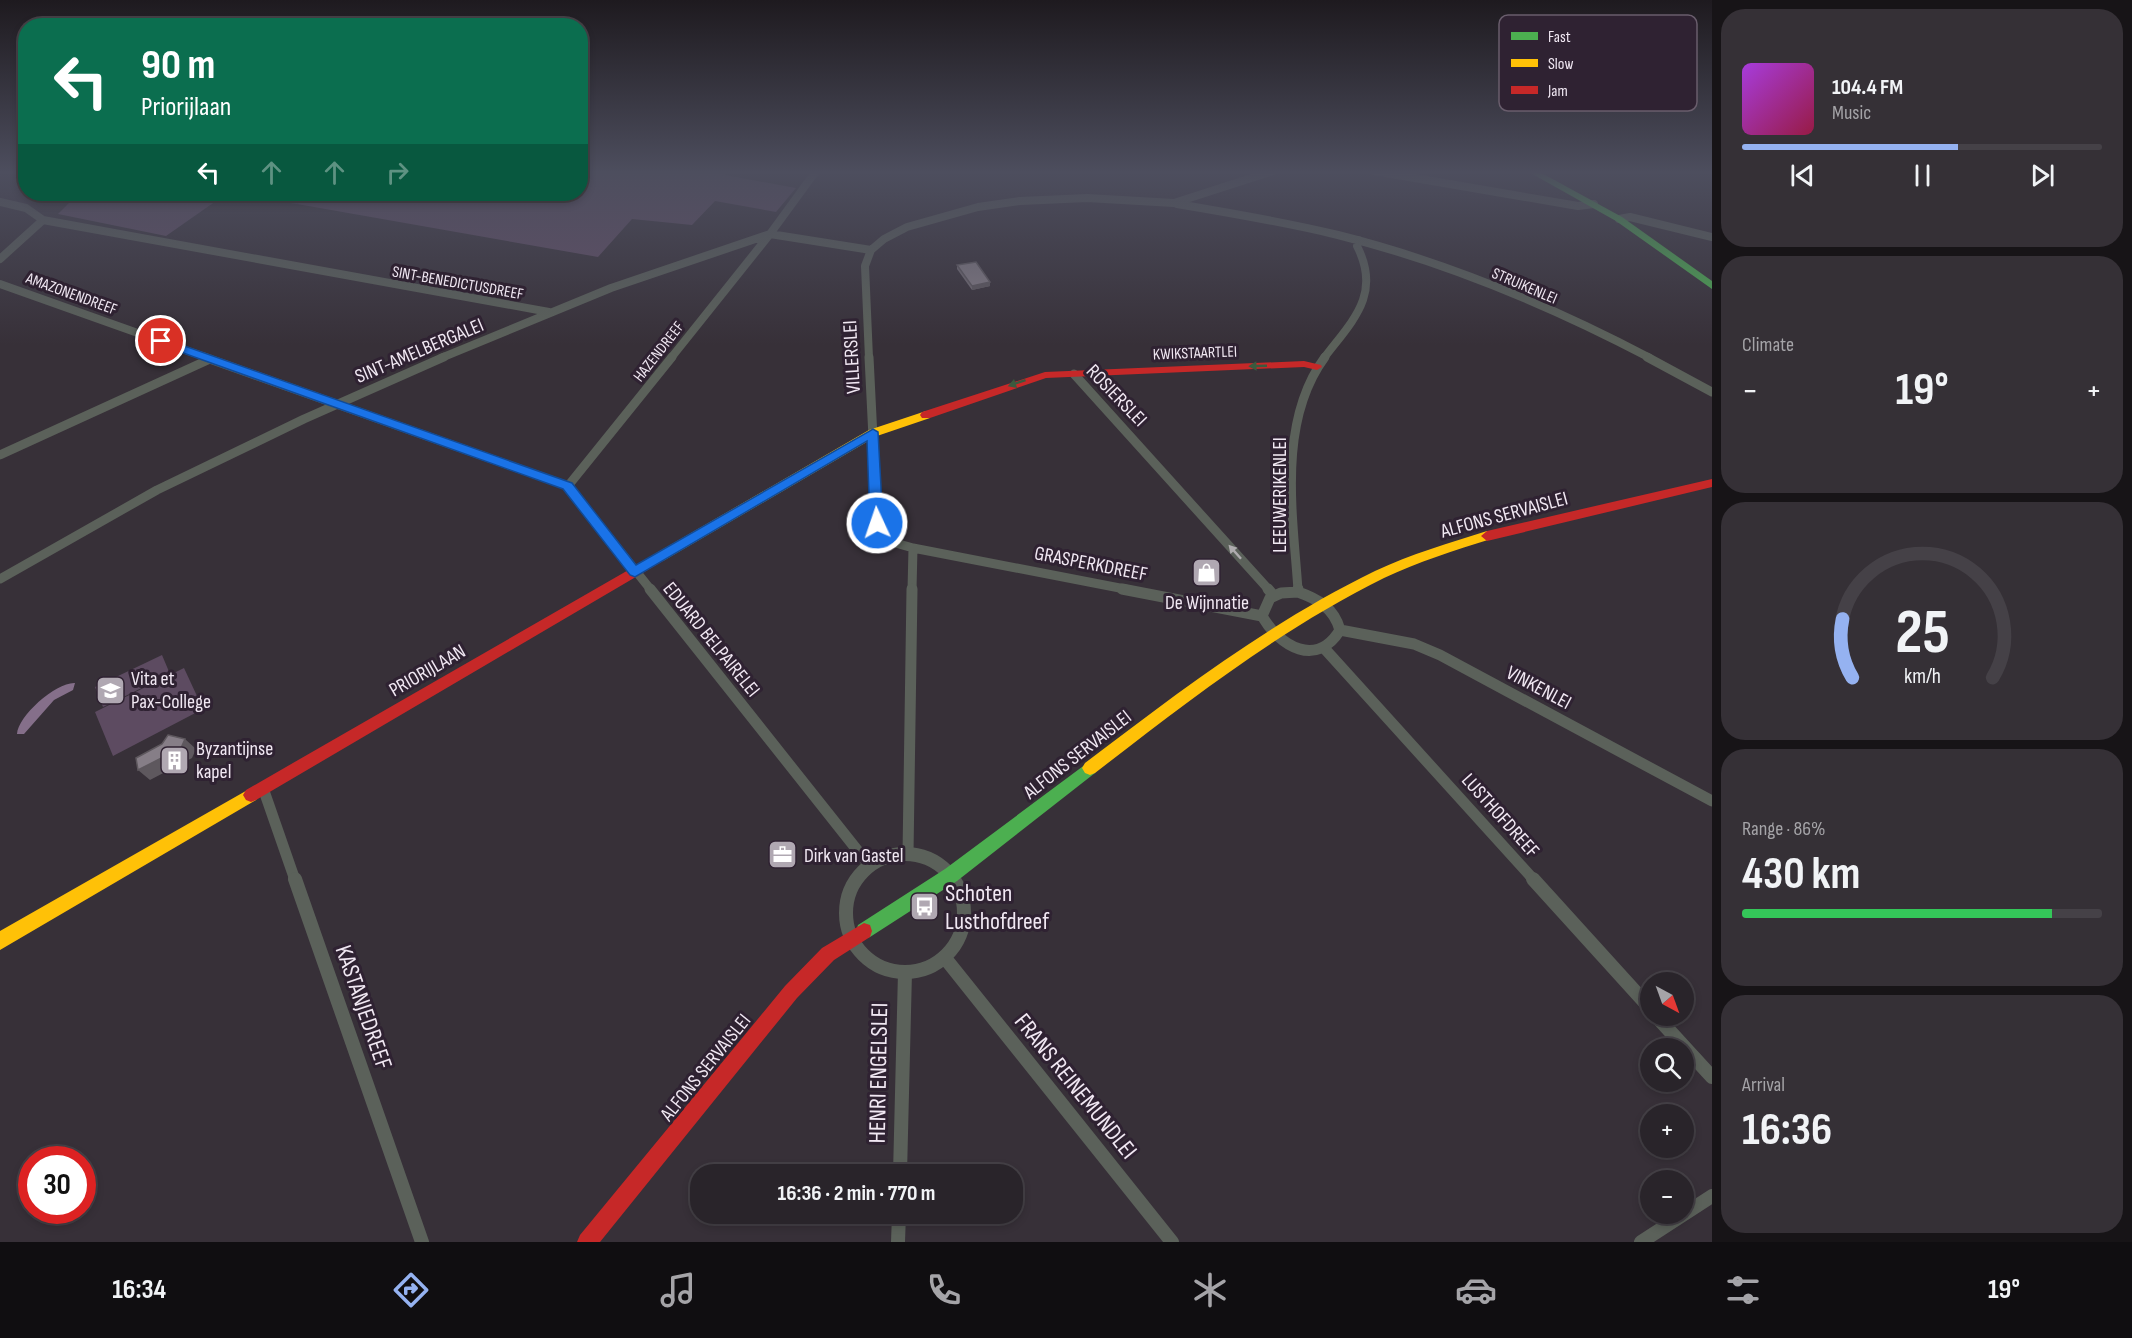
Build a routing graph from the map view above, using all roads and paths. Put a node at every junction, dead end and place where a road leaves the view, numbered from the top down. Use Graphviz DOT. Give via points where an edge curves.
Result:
graph roads {
  1 [pos="33,229"];
  2 [pos="92,229"];
  3 [pos="774,229"];
  4 [pos="905,229"];
  5 [pos="1311,229"];
  6 [pos="1633,229"];
  7 [pos="1680,229"];
  8 [pos="770,234"];
  9 [pos="1712,237"];
  10 [pos="1359,240"];
  11 [pos="871,250"];
  12 [pos="0,258"];
  13 [pos="0,284"];
  14 [pos="1712,286"];
  15 [pos="549,312"];
  16 [pos="210,359"];
  17 [pos="1317,366"];
  18 [pos="1074,374"];
  19 [pos="1712,393"];
  20 [pos="337,404"];
  21 [pos="873,432"];
  22 [pos="0,455"];
  23 [pos="1712,483"];
  24 [pos="568,486"];
  25 [pos="913,548"];
  26 [pos="635,572"];
  27 [pos="0,579"];
  28 [pos="1298,592"];
  29 [pos="1274,596"];
  30 [pos="1327,606"];
  31 [pos="1262,616"];
  32 [pos="1340,630"];
  33 [pos="1274,635"];
  34 [pos="1324,648"];
  35 [pos="263,788"];
  36 [pos="1712,801"];
  37 [pos="908,854"];
  38 [pos="869,865"];
  39 [pos="951,875"];
  40 [pos="852,938"];
  41 [pos="0,941"];
  42 [pos="945,958"];
  43 [pos="905,972"];
  44 [pos="1640,997"];
  45 [pos="1665,1026"];
  46 [pos="1712,1077"];
  47 [pos="900,1164"];
  48 [pos="1712,1196"];
  49 [pos="899,1224"];
  50 [pos="422,1242"];
  51 [pos="587,1242"];
  52 [pos="898,1242"];
  53 [pos="1172,1242"];
  54 [pos="1641,1242"];
  1 -- 12 [label="street"];
  2 -- 15 [label="street, SINT-BENEDICTUSDREEF"];
  3 -- 8 [label="street, HAZENDREEF"];
  4 -- 11 [label="street"];
  5 -- 10 [label="street, STRUIKENLEI"];
  6 -- 14 [label="street"];
  7 -- 9 [label="street"];
  8 -- 11 [label="street"];
  8 -- 15 [label="street, SINT-AMELBERGALEI"];
  8 -- 24 [label="street, HAZENDREEF"];
  10 -- 17 [label="street, LEEUWERIKENLEI" via="1357,246 1368,270 1367,294"];
  10 -- 19 [label="street, STRUIKENLEI" via="1453,271 1563,317"];
  11 -- 21 [label="street, VILLERSLEI" via="865,266"];
  13 -- 16 [label="street, AMAZONENDREEF"];
  15 -- 20 [label="street, SINT-AMELBERGALEI"];
  16 -- 20 [label="street, AMAZONENDREEF"];
  16 -- 22 [label="street"];
  17 -- 18 [label="street, KWIKSTAARTLEI, one-way"];
  17 -- 28 [label="street, LEEUWERIKENLEI" via="1306,387 1295,440 1293,503"];
  18 -- 21 [label="street, ROSIERSLEI, one-way" via="1027,379"];
  29 -- 18 [label="street, ROSIERSLEI, one-way"];
  20 -- 24 [label="street"];
  20 -- 27 [label="street, SINT-AMELBERGALEI" via="158,490"];
  21 -- 25 [label="street, VILLERSLEI" via="878,538"];
  21 -- 26 [label="street, PRIORIJLAAN"];
  23 -- 30 [label="street, ALFONS SERVAISLEI" via="1455,544 1367,582"];
  24 -- 26 [label="street, EDUARD BELPAIRELEI"];
  25 -- 31 [label="street, GRASPERKDREEF"];
  25 -- 37 [label="street"];
  26 -- 35 [label="street, PRIORIJLAAN"];
  26 -- 38 [label="street, EDUARD BELPAIRELEI"];
  28 -- 29 [label="street"];
  28 -- 30 [label="street"];
  29 -- 31 [label="street" via="1266,603"];
  30 -- 32 [label="street" via="1336,616"];
  30 -- 33 [label="street, ALFONS SERVAISLEI"];
  31 -- 33 [label="street"];
  32 -- 34 [label="street" via="1336,640"];
  32 -- 36 [label="street, VINKENLEI" via="1414,644 1440,655"];
  33 -- 34 [label="street" via="1298,648"];
  33 -- 39 [label="street, ALFONS SERVAISLEI" via="1206,679"];
  34 -- 44 [label="street, LUSTHOFDREEF"];
  35 -- 41 [label="street, PRIORIJLAAN"];
  35 -- 50 [label="street, KASTANJEDREEF"];
  37 -- 38 [label="street" via="888,856"];
  37 -- 39 [label="street" via="925,858"];
  38 -- 40 [label="street" via="859,874 847,897 847,924"];
  39 -- 40 [label="street, ALFONS SERVAISLEI"];
  39 -- 42 [label="street" via="964,902 965,917 963,933"];
  40 -- 43 [label="street" via="878,964"];
  40 -- 51 [label="street, ALFONS SERVAISLEI" via="828,954 790,992"];
  42 -- 43 [label="street" via="926,969"];
  42 -- 53 [label="street, FRANS REINEMUNDLEI"];
  43 -- 47 [label="street, HENRI ENGELSLEI"];
  45 -- 46 [label="street"];
  48 -- 54 [label="street"];
  49 -- 52 [label="street"];
}
